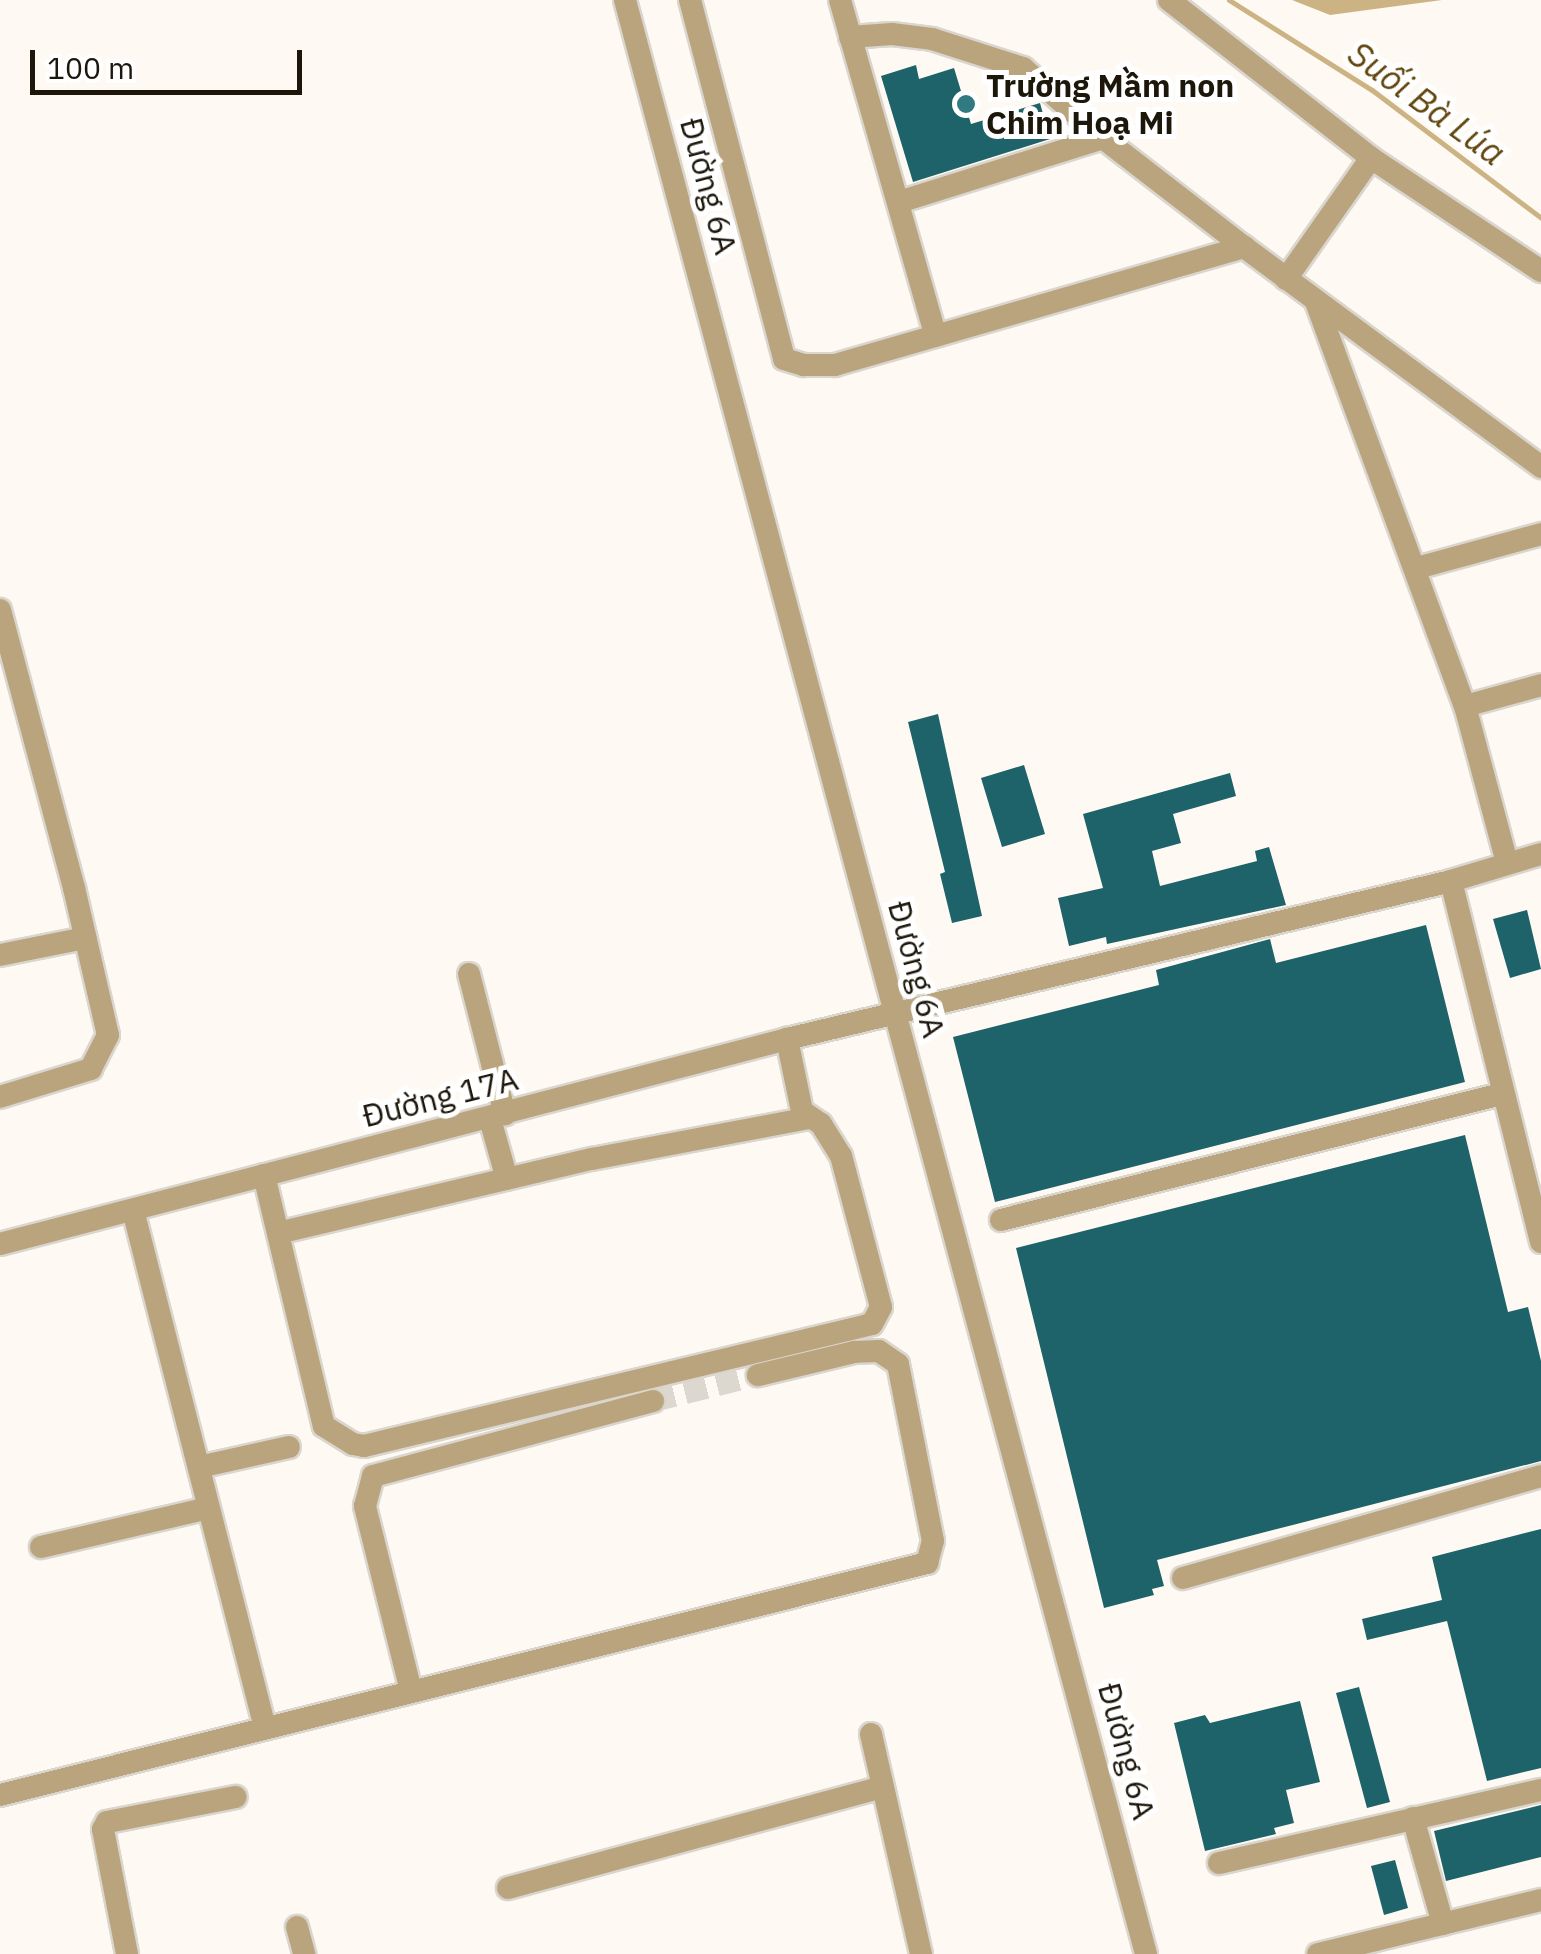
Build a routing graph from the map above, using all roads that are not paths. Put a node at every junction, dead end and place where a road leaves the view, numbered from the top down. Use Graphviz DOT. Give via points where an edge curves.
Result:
graph roads {
  1 [pos="625,0"];
  2 [pos="690,0"];
  3 [pos="840,0"];
  4 [pos="1169,0"];
  5 [pos="850,38"];
  6 [pos="1103,138"];
  7 [pos="1371,158"];
  8 [pos="899,202"];
  9 [pos="1244,247"];
  10 [pos="1541,270"];
  11 [pos="1286,279"];
  12 [pos="1316,302"];
  13 [pos="936,336"];
  14 [pos="1541,467"];
  15 [pos="1541,534"];
  16 [pos="1417,568"];
  17 [pos="0,610"];
  18 [pos="1541,686"];
  19 [pos="1465,706"];
  20 [pos="1541,854"];
  21 [pos="1507,864"];
  22 [pos="1451,881"];
  23 [pos="85,938"];
  24 [pos="0,955"];
  25 [pos="469,974"];
  26 [pos="896,1016"];
  27 [pos="788,1040"];
  28 [pos="1501,1094"];
  29 [pos="0,1098"];
  30 [pos="498,1116"];
  31 [pos="809,1118"];
  32 [pos="264,1175"];
  33 [pos="507,1179"];
  34 [pos="134,1210"];
  35 [pos="1002,1220"];
  36 [pos="278,1233"];
  37 [pos="1541,1242"];
  38 [pos="0,1244"];
  39 [pos="758,1376"];
  40 [pos="653,1402"];
  41 [pos="289,1447"];
  42 [pos="198,1467"];
  43 [pos="1541,1476"];
  44 [pos="209,1508"];
  45 [pos="41,1548"];
  46 [pos="1183,1578"];
  47 [pos="411,1692"];
  48 [pos="264,1728"];
  49 [pos="871,1734"];
  50 [pos="883,1788"];
  51 [pos="1541,1790"];
  52 [pos="0,1796"];
  53 [pos="236,1797"];
  54 [pos="1413,1818"];
  55 [pos="1219,1863"];
  56 [pos="508,1888"];
  57 [pos="1541,1900"];
  58 [pos="1443,1924"];
  59 [pos="296,1926"];
  60 [pos="127,1954"];
  61 [pos="304,1954"];
  62 [pos="922,1954"];
  63 [pos="1146,1954"];
  64 [pos="1318,1954"];
  1 -- 26 [label="street, Đường 6A"];
  2 -- 13 [label="street" via="784,359 835,365"];
  3 -- 5 [label="street"];
  4 -- 7 [label="street"];
  5 -- 6 [label="street" via="932,39 1023,68"];
  5 -- 8 [label="street"];
  6 -- 8 [label="street"];
  6 -- 9 [label="street"];
  7 -- 10 [label="street"];
  7 -- 11 [label="street"];
  8 -- 13 [label="street"];
  9 -- 11 [label="street"];
  9 -- 13 [label="street"];
  11 -- 12 [label="street"];
  12 -- 14 [label="street"];
  12 -- 16 [label="street"];
  15 -- 16 [label="street"];
  16 -- 19 [label="street"];
  17 -- 23 [label="street"];
  18 -- 19 [label="street"];
  19 -- 21 [label="street"];
  20 -- 21 [label="street, Đường 17A"];
  21 -- 22 [label="street, Đường 17A"];
  22 -- 26 [label="street, Đường 17A"];
  22 -- 28 [label="street"];
  23 -- 24 [label="street"];
  23 -- 29 [label="street" via="108,1035 102,1053 91,1069"];
  25 -- 30 [label="street"];
  26 -- 27 [label="street, Đường 17A"];
  26 -- 63 [label="street, Đường 6A"];
  27 -- 30 [label="street, Đường 17A"];
  27 -- 31 [label="street"];
  28 -- 35 [label="street"];
  28 -- 37 [label="street"];
  30 -- 32 [label="street, Đường 17A"];
  30 -- 33 [label="street"];
  31 -- 33 [label="street"];
  31 -- 36 [label="street" via="821,1124 841,1156 881,1306 872,1324 364,1446 324,1426"];
  32 -- 34 [label="street, Đường 17A"];
  32 -- 36 [label="street"];
  33 -- 36 [label="street"];
  34 -- 38 [label="street, Đường 17A"];
  34 -- 42 [label="street"];
  39 -- 47 [label="street" via="854,1352 879,1351 898,1364 933,1541 926,1563"];
  40 -- 47 [label="street" via="373,1476 365,1506"];
  41 -- 42 [label="street"];
  42 -- 44 [label="street"];
  43 -- 46 [label="street"];
  44 -- 45 [label="street"];
  44 -- 48 [label="street"];
  47 -- 48 [label="street"];
  48 -- 52 [label="street"];
  49 -- 50 [label="street"];
  50 -- 56 [label="street"];
  50 -- 62 [label="street"];
  51 -- 54 [label="street"];
  53 -- 60 [label="street" via="107,1822 102,1829"];
  54 -- 55 [label="street"];
  54 -- 58 [label="street"];
  57 -- 58 [label="street"];
  58 -- 64 [label="street"];
  59 -- 61 [label="street"];
}
